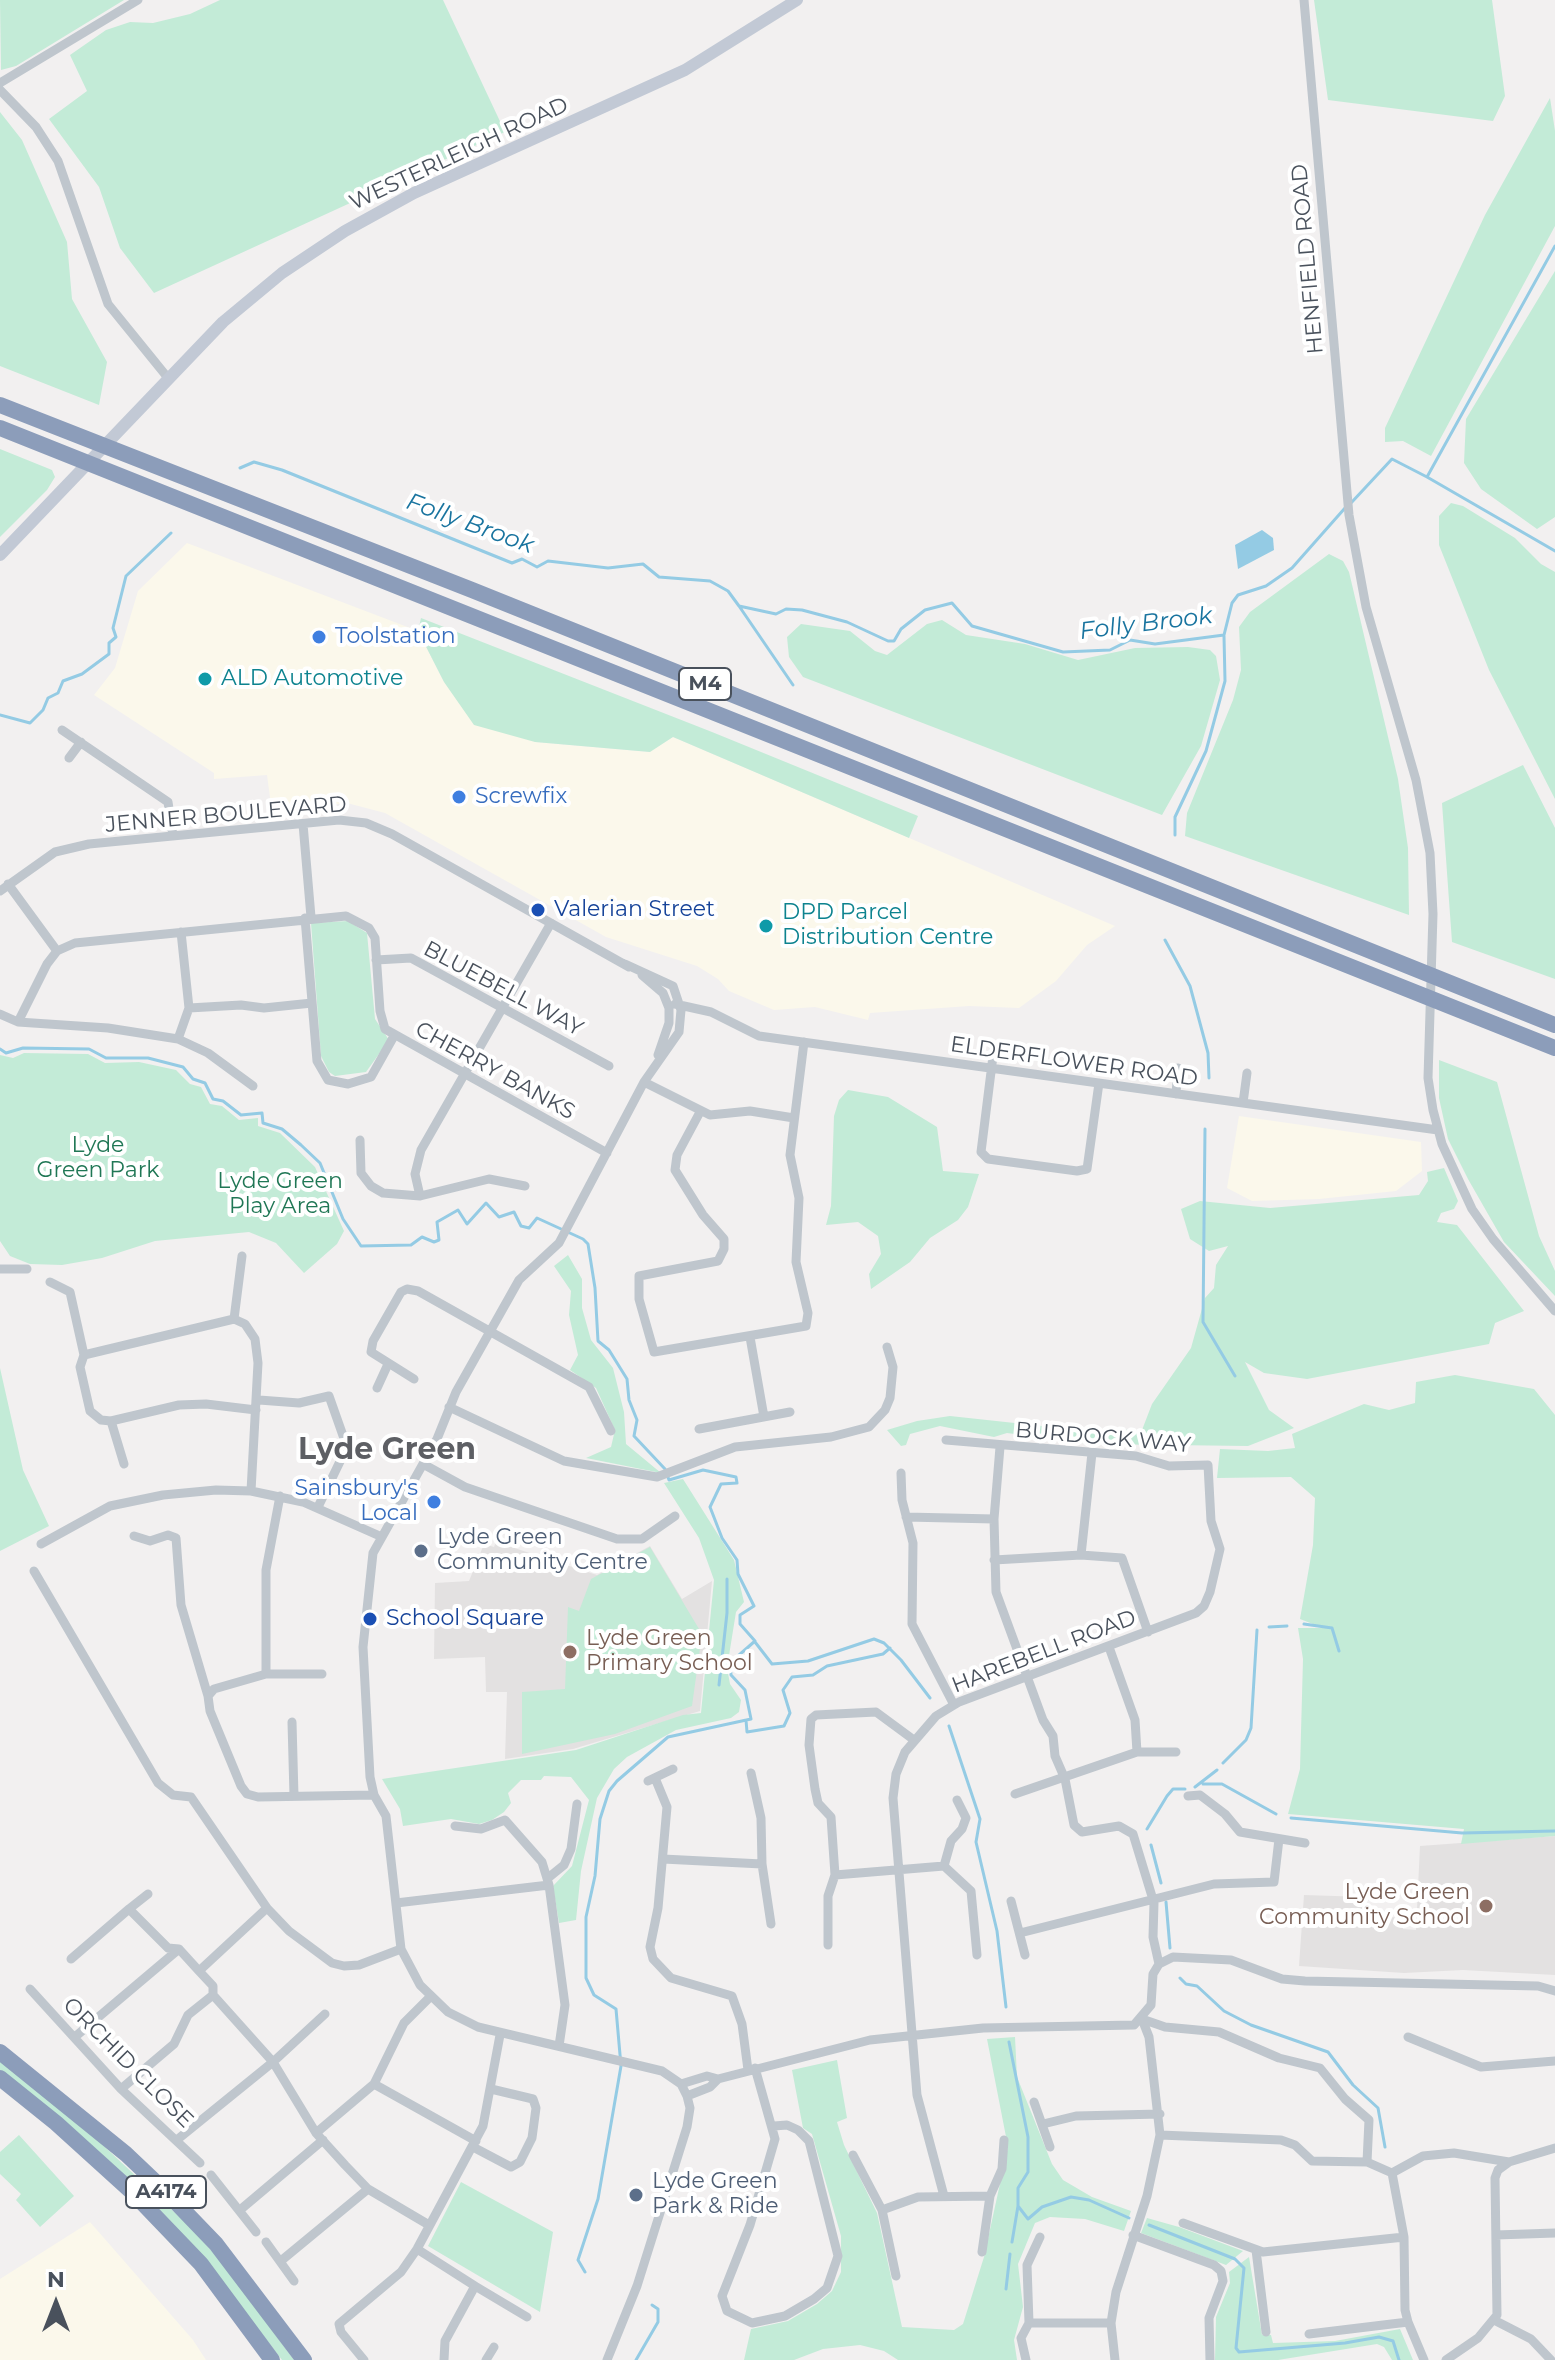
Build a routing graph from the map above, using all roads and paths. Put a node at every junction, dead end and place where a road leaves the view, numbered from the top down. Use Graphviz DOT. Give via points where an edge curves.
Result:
graph roads {
  1 [pos="138,0"];
  2 [pos="797,0"];
  3 [pos="1304,0"];
  4 [pos="0,83"];
  5 [pos="0,90"];
  6 [pos="168,378"];
  7 [pos="0,405"];
  8 [pos="0,428"];
  9 [pos="0,555"];
  10 [pos="62,730"];
  11 [pos="81,742"];
  12 [pos="69,758"];
  13 [pos="303,824"];
  14 [pos="173,836"];
  15 [pos="4,888"];
  16 [pos="308,917"];
  17 [pos="551,923"];
  18 [pos="181,932"];
  19 [pos="57,951"];
  20 [pos="376,960"];
  21 [pos="625,964"];
  22 [pos="312,1003"];
  23 [pos="680,1004"];
  24 [pos="668,1005"];
  25 [pos="189,1008"];
  26 [pos="504,1008"];
  27 [pos="711,1012"];
  28 [pos="0,1014"];
  29 [pos="682,1017"];
  30 [pos="669,1018"];
  31 [pos="18,1022"];
  32 [pos="1555,1025"];
  33 [pos="394,1036"];
  34 [pos="178,1039"];
  35 [pos="804,1042"];
  36 [pos="994,1048"];
  37 [pos="1555,1048"];
  38 [pos="609,1066"];
  39 [pos="654,1066"];
  40 [pos="992,1068"];
  41 [pos="1178,1068"];
  42 [pos="1247,1073"];
  43 [pos="465,1075"];
  44 [pos="644,1082"];
  45 [pos="1099,1083"];
  46 [pos="253,1086"];
  47 [pos="1176,1094"];
  48 [pos="1243,1103"];
  49 [pos="700,1112"];
  50 [pos="794,1118"];
  51 [pos="1438,1130"];
  52 [pos="360,1140"];
  53 [pos="607,1153"];
  54 [pos="525,1186"];
  55 [pos="420,1196"];
  56 [pos="242,1256"];
  57 [pos="0,1269"];
  58 [pos="27,1269"];
  59 [pos="50,1282"];
  60 [pos="1555,1311"];
  61 [pos="234,1319"];
  62 [pos="489,1332"];
  63 [pos="750,1337"];
  64 [pos="887,1347"];
  65 [pos="84,1355"];
  66 [pos="388,1364"];
  67 [pos="414,1379"];
  68 [pos="377,1388"];
  69 [pos="258,1405"];
  70 [pos="449,1407"];
  71 [pos="790,1412"];
  72 [pos="764,1417"];
  73 [pos="111,1421"];
  74 [pos="699,1429"];
  75 [pos="611,1431"];
  76 [pos="946,1440"];
  77 [pos="1000,1447"];
  78 [pos="1092,1453"];
  79 [pos="124,1464"];
  80 [pos="423,1464"];
  81 [pos="1208,1465"];
  82 [pos="901,1473"];
  83 [pos="251,1491"];
  84 [pos="280,1496"];
  85 [pos="318,1507"];
  86 [pos="675,1516"];
  87 [pos="906,1517"];
  88 [pos="994,1519"];
  89 [pos="134,1536"];
  90 [pos="382,1537"];
  91 [pos="41,1544"];
  92 [pos="1081,1555"];
  93 [pos="994,1560"];
  94 [pos="34,1571"];
  95 [pos="1148,1632"];
  96 [pos="1109,1647"];
  97 [pos="266,1674"];
  98 [pos="322,1674"];
  99 [pos="1028,1676"];
  100 [pos="208,1696"];
  101 [pos="954,1705"];
  102 [pos="292,1722"];
  103 [pos="914,1740"];
  104 [pos="1137,1752"];
  105 [pos="1176,1752"];
  106 [pos="673,1769"];
  107 [pos="751,1773"];
  108 [pos="1065,1779"];
  109 [pos="1015,1794"];
  110 [pos="374,1795"];
  111 [pos="294,1796"];
  112 [pos="1188,1796"];
  113 [pos="957,1800"];
  114 [pos="577,1804"];
  115 [pos="511,1808"];
  116 [pos="505,1820"];
  117 [pos="455,1826"];
  118 [pos="1279,1839"];
  119 [pos="1305,1843"];
  120 [pos="663,1859"];
  121 [pos="762,1864"];
  122 [pos="944,1866"];
  123 [pos="898,1872"];
  124 [pos="835,1875"];
  125 [pos="549,1881"];
  126 [pos="148,1894"];
  127 [pos="1153,1898"];
  128 [pos="1011,1901"];
  129 [pos="396,1903"];
  130 [pos="267,1908"];
  131 [pos="129,1909"];
  132 [pos="771,1924"];
  133 [pos="1020,1933"];
  134 [pos="828,1945"];
  135 [pos="179,1949"];
  136 [pos="401,1949"];
  137 [pos="977,1955"];
  138 [pos="1025,1955"];
  139 [pos="71,1959"];
  140 [pos="1159,1964"];
  141 [pos="199,1971"];
  142 [pos="30,1989"];
  143 [pos="1555,1991"];
  144 [pos="213,1995"];
  145 [pos="430,1997"];
  146 [pos="325,2014"];
  147 [pos="1142,2019"];
  148 [pos="913,2034"];
  149 [pos="500,2035"];
  150 [pos="76,2036"];
  151 [pos="1408,2037"];
  152 [pos="559,2046"];
  153 [pos="0,2052"];
  154 [pos="1555,2061"];
  155 [pos="273,2062"];
  156 [pos="752,2069"];
  157 [pos="0,2078"];
  158 [pos="718,2079"];
  159 [pos="374,2084"];
  160 [pos="681,2084"];
  161 [pos="121,2089"];
  162 [pos="491,2089"];
  163 [pos="687,2096"];
  164 [pos="1034,2102"];
  165 [pos="1160,2114"];
  166 [pos="1043,2124"];
  167 [pos="774,2126"];
  168 [pos="1160,2135"];
  169 [pos="320,2137"];
  170 [pos="178,2139"];
  171 [pos="1004,2140"];
  172 [pos="474,2144"];
  173 [pos="1050,2147"];
  174 [pos="1555,2148"];
  175 [pos="853,2155"];
  176 [pos="1367,2162"];
  177 [pos="1509,2162"];
  178 [pos="200,2163"];
  179 [pos="1392,2173"];
  180 [pos="211,2175"];
  181 [pos="368,2189"];
  182 [pos="944,2196"];
  183 [pos="990,2196"];
  184 [pos="240,2210"];
  185 [pos="882,2210"];
  186 [pos="1183,2223"];
  187 [pos="429,2225"];
  188 [pos="256,2232"];
  189 [pos="1555,2233"];
  190 [pos="1133,2235"];
  191 [pos="1496,2235"];
  192 [pos="1040,2237"];
  193 [pos="1404,2237"];
  194 [pos="266,2242"];
  195 [pos="417,2249"];
  196 [pos="1256,2250"];
  197 [pos="982,2252"];
  198 [pos="282,2260"];
  199 [pos="896,2276"];
  200 [pos="294,2281"];
  201 [pos="475,2286"];
  202 [pos="527,2317"];
  203 [pos="1494,2320"];
  204 [pos="1408,2322"];
  205 [pos="1029,2323"];
  206 [pos="1111,2323"];
  207 [pos="1266,2332"];
  208 [pos="1309,2334"];
  209 [pos="494,2347"];
  210 [pos="272,2360"];
  211 [pos="304,2360"];
  212 [pos="364,2360"];
  213 [pos="444,2360"];
  214 [pos="486,2360"];
  215 [pos="607,2360"];
  216 [pos="1026,2360"];
  217 [pos="1115,2360"];
  218 [pos="1210,2360"];
  219 [pos="1424,2360"];
  220 [pos="1446,2360"];
  221 [pos="1551,2360"];
  1 -- 4 [label="street"];
  2 -- 6 [label="street, WESTERLEIGH ROAD" via="670,78 414,193 345,231 252,297"];
  3 -- 51 [label="street, HENFIELD ROAD" via="1349,515 1366,607 1416,780 1430,853 1428,1078"];
  5 -- 6 [label="street" via="36,127 58,161 108,304"];
  6 -- 9 [label="street, WESTERLEIGH ROAD"];
  7 -- 32 [label="highway, M4"];
  8 -- 37 [label="highway, M4"];
  10 -- 11 [label="street"];
  11 -- 12 [label="street"];
  11 -- 14 [label="street" via="168,802"];
  13 -- 14 [label="street, JENNER BOULEVARD"];
  13 -- 16 [label="street"];
  13 -- 17 [label="street, JENNER BOULEVARD" via="366,823"];
  14 -- 15 [label="street, JENNER BOULEVARD" via="70,848 45,858"];
  15 -- 19 [label="street"];
  16 -- 18 [label="street, CHERRY BANKS"];
  16 -- 20 [label="street, CHERRY BANKS" via="359,920 375,938"];
  16 -- 22 [label="street"];
  17 -- 21 [label="street, JENNER BOULEVARD"];
  17 -- 26 [label="street"];
  18 -- 19 [label="street, CHERRY BANKS" via="84,941"];
  18 -- 25 [label="street"];
  19 -- 31 [label="street"];
  20 -- 26 [label="street, BLUEBELL WAY" via="411,958"];
  20 -- 33 [label="street, CHERRY BANKS" via="381,1022"];
  21 -- 23 [label="street, JENNER BOULEVARD" via="668,981"];
  21 -- 24 [label="street, JENNER BOULEVARD" via="653,983"];
  22 -- 25 [label="street"];
  22 -- 33 [label="street" via="317,1061 336,1084 371,1077"];
  23 -- 24 [label="street, ELDERFLOWER ROAD"];
  23 -- 27 [label="street, ELDERFLOWER ROAD"];
  23 -- 29 [label="street"];
  24 -- 30 [label="street"];
  25 -- 34 [label="street"];
  26 -- 38 [label="street, BLUEBELL WAY"];
  26 -- 43 [label="street"];
  27 -- 29 [label="street"];
  27 -- 35 [label="street, ELDERFLOWER ROAD" via="759,1036"];
  28 -- 31 [label="street"];
  29 -- 30 [label="street"];
  29 -- 39 [label="street" via="679,1032"];
  30 -- 39 [label="street"];
  31 -- 34 [label="street"];
  33 -- 43 [label="street, CHERRY BANKS"];
  34 -- 46 [label="street" via="208,1053"];
  35 -- 40 [label="street, ELDERFLOWER ROAD"];
  35 -- 50 [label="street"];
  36 -- 40 [label="street"];
  39 -- 44 [label="street"];
  40 -- 45 [label="street, ELDERFLOWER ROAD"];
  40 -- 45 [label="street" via="981,1152 988,1159 1087,1169"];
  41 -- 47 [label="street"];
  42 -- 48 [label="street"];
  43 -- 53 [label="street, CHERRY BANKS"];
  43 -- 55 [label="street" via="416,1162"];
  44 -- 49 [label="street"];
  44 -- 53 [label="street"];
  45 -- 47 [label="street, ELDERFLOWER ROAD"];
  47 -- 48 [label="street, ELDERFLOWER ROAD"];
  48 -- 51 [label="street, ELDERFLOWER ROAD"];
  49 -- 50 [label="street" via="722,1116 750,1111"];
  49 -- 63 [label="street" via="677,1155 675,1170 724,1239 724,1249 718,1261 639,1276 639,1299 654,1352"];
  50 -- 63 [label="street" via="790,1155 799,1198 796,1262 808,1320 803,1329"];
  51 -- 60 [label="street, HENFIELD ROAD" via="1472,1209"];
  52 -- 55 [label="street" via="361,1173 371,1186 399,1196"];
  53 -- 62 [label="street" via="559,1243 527,1270"];
  54 -- 55 [label="street" via="489,1179"];
  56 -- 61 [label="street"];
  57 -- 58 [label="street"];
  59 -- 65 [label="street" via="70,1292"];
  61 -- 65 [label="street"];
  61 -- 69 [label="street" via="255,1339"];
  62 -- 66 [label="street" via="407,1289 371,1346 371,1352"];
  62 -- 70 [label="street"];
  62 -- 75 [label="street" via="589,1387"];
  63 -- 72 [label="street"];
  64 -- 70 [label="street" via="893,1367 890,1398 869,1427 831,1437 735,1447 649,1477 564,1461"];
  65 -- 73 [label="street" via="80,1367 90,1411"];
  66 -- 67 [label="street"];
  66 -- 68 [label="street"];
  69 -- 73 [label="street" via="179,1405"];
  69 -- 83 [label="street"];
  69 -- 85 [label="street" via="329,1396 347,1447"];
  70 -- 80 [label="street"];
  71 -- 72 [label="street"];
  72 -- 74 [label="street"];
  73 -- 79 [label="street"];
  76 -- 77 [label="street, BURDOCK WAY"];
  77 -- 78 [label="street, BURDOCK WAY"];
  77 -- 88 [label="street"];
  78 -- 81 [label="street, BURDOCK WAY" via="1136,1456 1169,1466"];
  78 -- 92 [label="street"];
  80 -- 86 [label="street" via="465,1487 617,1539 642,1539"];
  80 -- 90 [label="street"];
  81 -- 95 [label="street, HAREBELL ROAD" via="1211,1521 1220,1549 1210,1592 1196,1613"];
  82 -- 87 [label="street"];
  83 -- 84 [label="street"];
  83 -- 91 [label="street" via="183,1492 110,1506"];
  84 -- 85 [label="street"];
  84 -- 97 [label="street" via="266,1570"];
  85 -- 90 [label="street"];
  87 -- 88 [label="street"];
  87 -- 101 [label="street" via="913,1543 912,1624"];
  88 -- 93 [label="street"];
  89 -- 100 [label="street" via="150,1541 176,1538 181,1605"];
  90 -- 110 [label="street" via="370,1566 363,1647"];
  92 -- 93 [label="street"];
  92 -- 95 [label="street" via="1122,1558"];
  93 -- 99 [label="street" via="996,1592"];
  94 -- 130 [label="street" via="158,1783 173,1795 191,1797"];
  95 -- 96 [label="street, HAREBELL ROAD"];
  96 -- 99 [label="street, HAREBELL ROAD"];
  96 -- 104 [label="street" via="1135,1720"];
  97 -- 98 [label="street"];
  97 -- 100 [label="street" via="214,1689"];
  99 -- 101 [label="street, HAREBELL ROAD"];
  99 -- 108 [label="street"];
  100 -- 111 [label="street" via="247,1794"];
  101 -- 103 [label="street, HAREBELL ROAD"];
  102 -- 111 [label="street"];
  103 -- 123 [label="street, HAREBELL ROAD" via="896,1774 893,1798"];
  103 -- 124 [label="street" via="876,1712 811,1719 815,1789 818,1803 831,1817"];
  104 -- 105 [label="street"];
  104 -- 108 [label="street"];
  106 -- 120 [label="street" via="652,1780 667,1807"];
  107 -- 121 [label="street" via="761,1818"];
  108 -- 109 [label="street"];
  108 -- 127 [label="street" via="1078,1830 1119,1826 1133,1834"];
  110 -- 111 [label="street"];
  110 -- 129 [label="street" via="386,1816"];
  112 -- 118 [label="street" via="1200,1795 1240,1832"];
  113 -- 122 [label="street" via="966,1818 951,1841"];
  114 -- 125 [label="street" via="571,1849"];
  115 -- 116 [label="street"];
  116 -- 117 [label="street" via="481,1829"];
  116 -- 125 [label="street" via="542,1862"];
  118 -- 119 [label="street"];
  118 -- 127 [label="street" via="1274,1882 1223,1882"];
  120 -- 121 [label="street"];
  120 -- 156 [label="street" via="650,1947 653,1959 671,1978 732,1996"];
  121 -- 132 [label="street"];
  122 -- 123 [label="street"];
  122 -- 137 [label="street" via="971,1891"];
  123 -- 124 [label="street"];
  123 -- 148 [label="street, HAREBELL ROAD"];
  124 -- 134 [label="street" via="828,1896"];
  125 -- 129 [label="street"];
  125 -- 152 [label="street" via="565,2005"];
  126 -- 131 [label="street"];
  127 -- 133 [label="street"];
  127 -- 140 [label="street"];
  128 -- 133 [label="street"];
  129 -- 136 [label="street"];
  130 -- 136 [label="street" via="332,1963 354,1966"];
  130 -- 141 [label="street"];
  131 -- 135 [label="street" via="168,1948"];
  131 -- 139 [label="street"];
  133 -- 138 [label="street"];
  135 -- 141 [label="street"];
  135 -- 150 [label="street"];
  136 -- 145 [label="street"];
  140 -- 143 [label="street" via="1173,1957 1221,1958 1282,1979 1538,1986"];
  140 -- 147 [label="street" via="1151,2005"];
  141 -- 144 [label="street" via="213,1986"];
  142 -- 150 [label="street, ORCHID CLOSE"];
  144 -- 155 [label="street"];
  144 -- 161 [label="street" via="188,2015 174,2044"];
  145 -- 149 [label="street" via="448,2012"];
  145 -- 159 [label="street" via="404,2023"];
  146 -- 155 [label="street"];
  147 -- 148 [label="street" via="1122,2027 1018,2026"];
  147 -- 165 [label="street"];
  147 -- 176 [label="street" via="1165,2027 1219,2032 1279,2058 1320,2068 1369,2120"];
  148 -- 156 [label="street"];
  148 -- 182 [label="street, HAREBELL ROAD" via="920,2112"];
  149 -- 152 [label="street"];
  149 -- 162 [label="street"];
  150 -- 161 [label="street, ORCHID CLOSE"];
  151 -- 154 [label="street" via="1481,2067"];
  152 -- 160 [label="street" via="662,2071"];
  153 -- 211 [label="highway, A4174" via="164,2190 216,2244"];
  155 -- 169 [label="street"];
  155 -- 170 [label="street"];
  156 -- 158 [label="street"];
  156 -- 167 [label="street"];
  157 -- 210 [label="highway, A4174" via="131,2191 201,2264"];
  158 -- 160 [label="street" via="707,2076"];
  158 -- 163 [label="street"];
  159 -- 169 [label="street"];
  159 -- 172 [label="street"];
  160 -- 163 [label="street"];
  161 -- 170 [label="street, ORCHID CLOSE"];
  162 -- 172 [label="street"];
  162 -- 172 [label="street" via="533,2099 532,2138 520,2162 511,2167"];
  163 -- 215 [label="street" via="687,2127 637,2286"];
  164 -- 166 [label="street"];
  165 -- 166 [label="street" via="1076,2116"];
  165 -- 168 [label="street"];
  166 -- 173 [label="street"];
  167 -- 167 [label="street" via="751,2222 723,2286 727,2311 752,2323 785,2316 827,2288 835,2271 835,2234 809,2141 787,2125"];
  168 -- 176 [label="street" via="1281,2140 1312,2161"];
  168 -- 190 [label="street"];
  169 -- 181 [label="street"];
  169 -- 184 [label="street"];
  170 -- 178 [label="street, ORCHID CLOSE"];
  171 -- 183 [label="street" via="1002,2169"];
  172 -- 187 [label="street"];
  174 -- 177 [label="street"];
  175 -- 185 [label="street"];
  176 -- 179 [label="street"];
  177 -- 179 [label="street" via="1454,2153 1423,2156"];
  177 -- 191 [label="street" via="1495,2178"];
  179 -- 193 [label="street"];
  180 -- 184 [label="street"];
  181 -- 187 [label="street"];
  181 -- 198 [label="street"];
  182 -- 183 [label="street"];
  182 -- 185 [label="street" via="918,2197"];
  183 -- 197 [label="street"];
  184 -- 188 [label="street"];
  185 -- 199 [label="street"];
  186 -- 196 [label="street"];
  187 -- 195 [label="street"];
  189 -- 191 [label="street"];
  190 -- 206 [label="street"];
  190 -- 218 [label="street" via="1221,2271 1223,2281 1209,2318"];
  191 -- 203 [label="street"];
  192 -- 205 [label="street" via="1027,2265"];
  193 -- 196 [label="street"];
  193 -- 204 [label="street"];
  194 -- 198 [label="street"];
  195 -- 201 [label="street"];
  195 -- 212 [label="street" via="401,2272 342,2320 339,2328"];
  196 -- 207 [label="street"];
  198 -- 200 [label="street"];
  201 -- 202 [label="street"];
  201 -- 213 [label="street" via="445,2341"];
  203 -- 220 [label="street"];
  203 -- 221 [label="street" via="1531,2339"];
  204 -- 208 [label="street"];
  204 -- 219 [label="street"];
  205 -- 206 [label="street"];
  205 -- 216 [label="street" via="1021,2338"];
  206 -- 217 [label="street"];
  209 -- 214 [label="street"];
}
